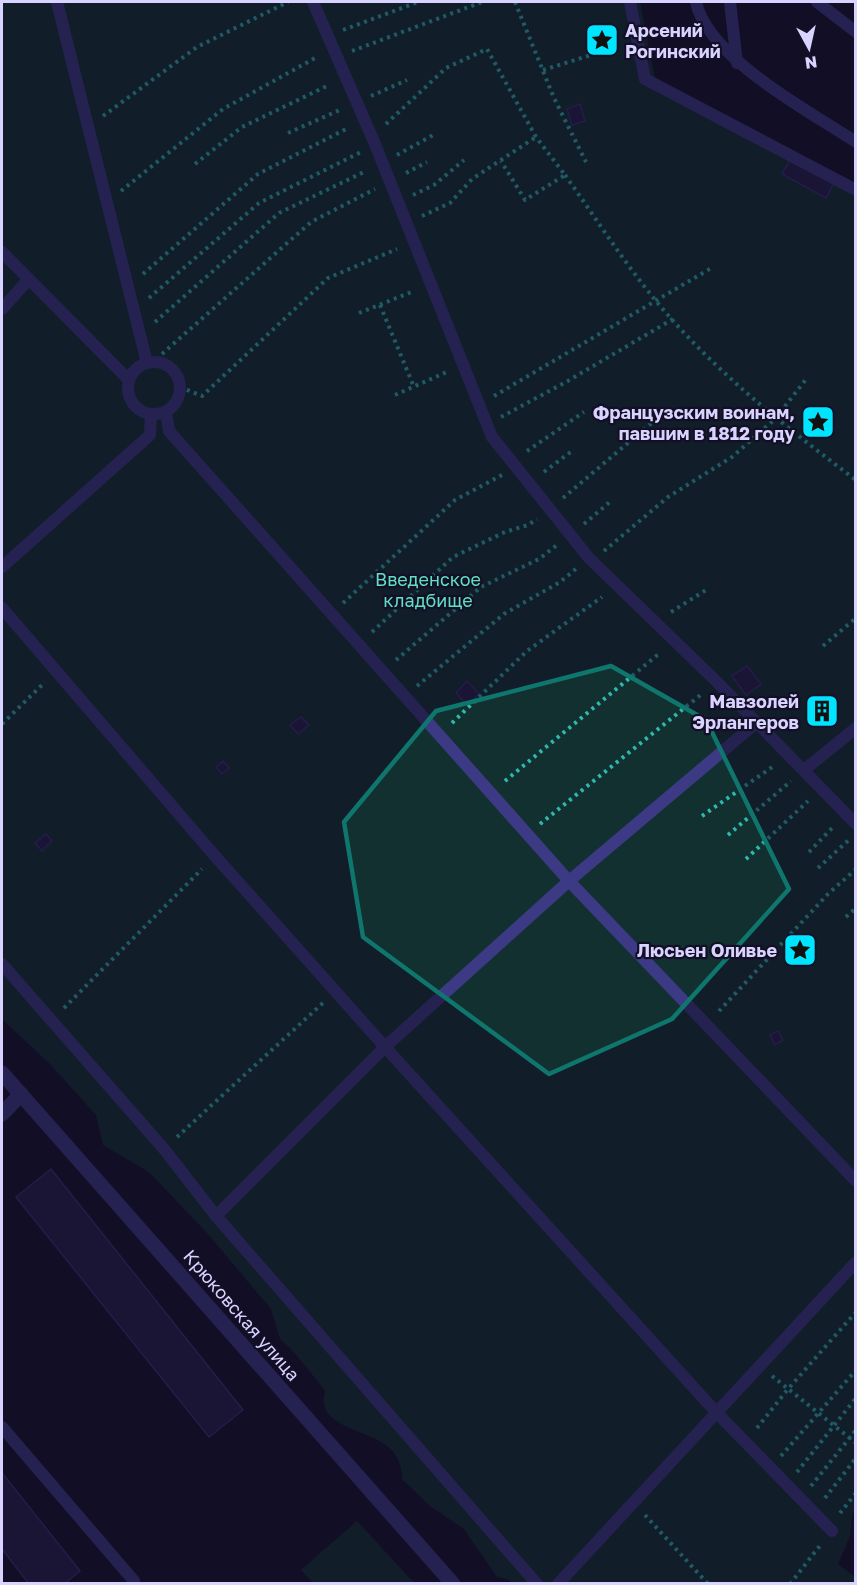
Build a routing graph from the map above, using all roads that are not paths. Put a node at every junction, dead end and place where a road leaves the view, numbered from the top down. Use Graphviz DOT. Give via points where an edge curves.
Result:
graph roads {
  1 [pos="57,2"];
  2 [pos="314,2"];
  3 [pos="630,2"];
  4 [pos="696,2"];
  5 [pos="730,2"];
  6 [pos="817,2"];
  7 [pos="855,32"];
  8 [pos="737,63"];
  9 [pos="855,141"];
  10 [pos="855,190"];
  11 [pos="2,252"];
  12 [pos="28,280"];
  13 [pos="2,309"];
  14 [pos="150,363"];
  15 [pos="129,380"];
  16 [pos="166,412"];
  17 [pos="151,414"];
  18 [pos="2,567"];
  19 [pos="2,608"];
  20 [pos="756,723"];
  21 [pos="855,728"];
  22 [pos="804,770"];
  23 [pos="855,824"];
  24 [pos="569,881"];
  25 [pos="2,964"];
  26 [pos="385,1047"];
  27 [pos="2,1073"];
  28 [pos="21,1094"];
  29 [pos="2,1114"];
  30 [pos="855,1181"];
  31 [pos="216,1216"];
  32 [pos="855,1262"];
  33 [pos="715,1411"];
  34 [pos="2,1427"];
  35 [pos="830,1529"];
  36 [pos="134,1583"];
  37 [pos="453,1584"];
  38 [pos="537,1584"];
  39 [pos="558,1584"];
  1 -- 14 [label="lane"];
  2 -- 20 [label="lane" via="492,437 591,560"];
  3 -- 10 [label="lane" via="645,79"];
  4 -- 8 [label="lane" via="699,16"];
  5 -- 8 [label="lane"];
  6 -- 7 [label="lane"];
  8 -- 9 [label="lane"];
  11 -- 12 [label="lane"];
  12 -- 13 [label="lane"];
  12 -- 15 [label="lane"];
  14 -- 15 [label="lane" via="138,368"];
  14 -- 16 [label="lane" via="171,369 177,376 177,401"];
  15 -- 17 [label="lane" via="131,400 141,411"];
  16 -- 17 [label="lane"];
  16 -- 24 [label="lane" via="169,431"];
  17 -- 18 [label="lane" via="150,435"];
  19 -- 26 [label="lane"];
  20 -- 22 [label="lane"];
  20 -- 24 [label="lane"];
  21 -- 22 [label="lane"];
  22 -- 23 [label="lane"];
  24 -- 26 [label="lane"];
  24 -- 30 [label="lane"];
  25 -- 31 [label="lane" via="164,1149"];
  26 -- 31 [label="lane"];
  26 -- 33 [label="lane"];
  27 -- 28 [label="street, Крюковская улица"];
  28 -- 29 [label="street"];
  28 -- 37 [label="street, Крюковская улица"];
  31 -- 38 [label="lane"];
  32 -- 33 [label="lane"];
  33 -- 35 [label="lane"];
  33 -- 39 [label="lane"];
  34 -- 36 [label="lane"];
}
